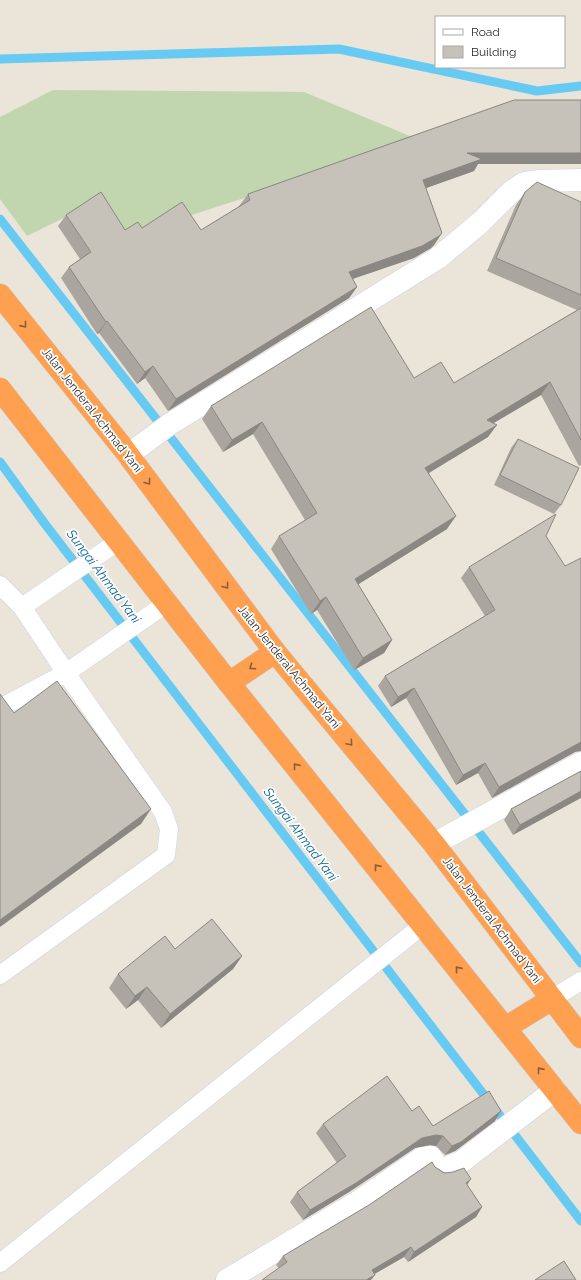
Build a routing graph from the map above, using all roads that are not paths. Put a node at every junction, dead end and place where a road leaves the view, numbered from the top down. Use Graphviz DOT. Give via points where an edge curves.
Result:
graph roads {
  1 [pos="581,180"];
  2 [pos="0,295"];
  3 [pos="0,389"];
  4 [pos="128,455"];
  5 [pos="119,541"];
  6 [pos="0,585"];
  7 [pos="167,603"];
  8 [pos="22,607"];
  9 [pos="275,652"];
  10 [pos="66,673"];
  11 [pos="229,683"];
  12 [pos="0,708"];
  13 [pos="581,763"];
  14 [pos="434,844"];
  15 [pos="423,925"];
  16 [pos="0,975"];
  17 [pos="581,981"];
  18 [pos="552,999"];
  19 [pos="505,1028"];
  20 [pos="581,1037"];
  21 [pos="555,1090"];
  22 [pos="581,1123"];
  23 [pos="0,1263"];
  24 [pos="227,1280"];
  1 -- 4 [label="street" via="524,183 438,258 162,430"];
  2 -- 4 [label="highway, Jalan Jenderal Achmad Yani, one-way"];
  3 -- 5 [label="highway"];
  4 -- 9 [label="highway, Jalan Jenderal Achmad Yani, one-way"];
  5 -- 7 [label="highway"];
  5 -- 8 [label="lane"];
  6 -- 8 [label="lane"];
  7 -- 10 [label="lane"];
  7 -- 11 [label="highway"];
  8 -- 10 [label="lane"];
  9 -- 11 [label="highway, one-way"];
  9 -- 14 [label="highway, Jalan Jenderal Achmad Yani, one-way"];
  10 -- 12 [label="lane"];
  10 -- 16 [label="lane" via="163,812 169,829 166,855"];
  15 -- 11 [label="highway, one-way"];
  13 -- 14 [label="street"];
  14 -- 18 [label="highway, Jalan Jenderal Achmad Yani"];
  19 -- 15 [label="highway, one-way"];
  15 -- 23 [label="lane"];
  17 -- 18 [label="lane"];
  18 -- 19 [label="highway"];
  18 -- 20 [label="highway, Jalan Jenderal Achmad Yani"];
  21 -- 19 [label="highway, one-way"];
  21 -- 22 [label="highway"];
  21 -- 24 [label="street" via="462,1162 442,1170 432,1157 422,1158 356,1203"];
}
